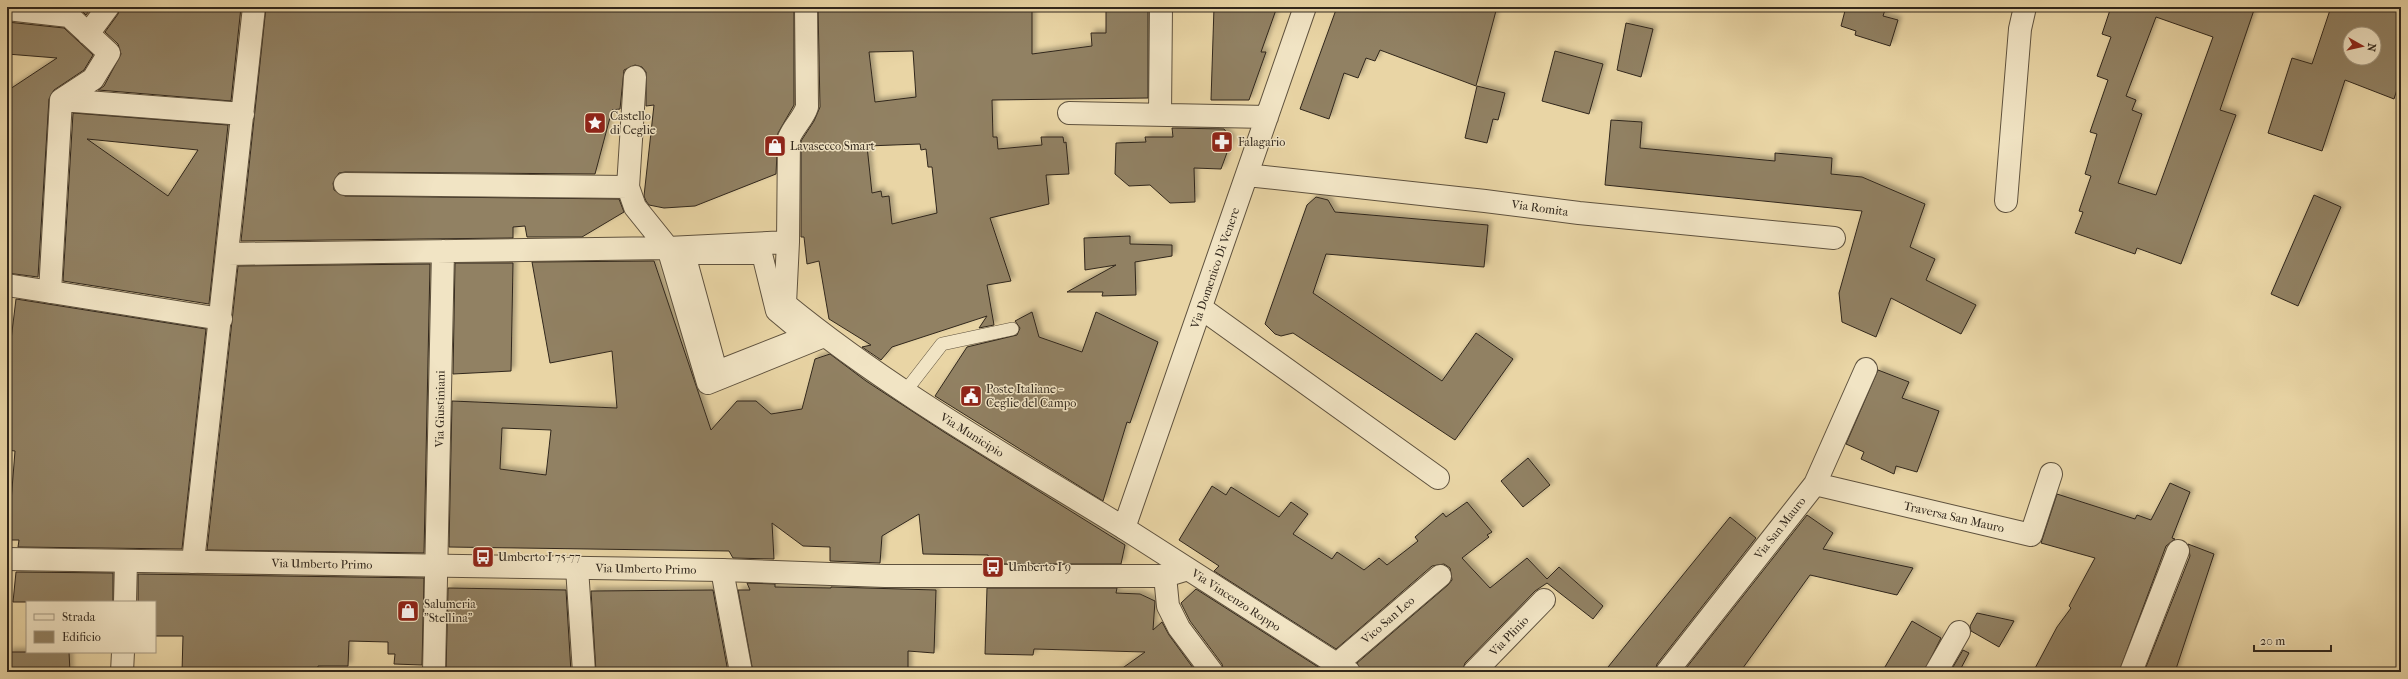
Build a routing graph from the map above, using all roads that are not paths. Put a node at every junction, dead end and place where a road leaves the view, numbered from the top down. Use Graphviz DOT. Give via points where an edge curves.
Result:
graph roads {
  1 [pos="108,7"];
  2 [pos="254,7"];
  3 [pos="806,7"];
  4 [pos="1161,7"];
  5 [pos="1305,7"];
  6 [pos="2025,7"];
  7 [pos="7,9"];
  8 [pos="88,34"];
  9 [pos="635,77"];
  10 [pos="61,100"];
  11 [pos="1069,113"];
  12 [pos="243,114"];
  13 [pos="1160,115"];
  14 [pos="1267,117"];
  15 [pos="1247,175"];
  16 [pos="345,184"];
  17 [pos="628,187"];
  18 [pos="2006,201"];
  19 [pos="1834,238"];
  20 [pos="788,242"];
  21 [pos="668,248"];
  22 [pos="443,251"];
  23 [pos="228,254"];
  24 [pos="762,254"];
  25 [pos="7,285"];
  26 [pos="50,292"];
  27 [pos="1200,308"];
  28 [pos="221,319"];
  29 [pos="1012,329"];
  30 [pos="824,336"];
  31 [pos="1866,369"];
  32 [pos="904,393"];
  33 [pos="2051,474"];
  34 [pos="1438,478"];
  35 [pos="1815,484"];
  36 [pos="1124,528"];
  37 [pos="2178,551"];
  38 [pos="7,559"];
  39 [pos="126,561"];
  40 [pos="193,562"];
  41 [pos="436,566"];
  42 [pos="577,568"];
  43 [pos="1188,569"];
  44 [pos="722,570"];
  45 [pos="1165,576"];
  46 [pos="1440,576"];
  47 [pos="1544,600"];
  48 [pos="124,601"];
  49 [pos="1958,632"];
  50 [pos="123,653"];
  51 [pos="1343,668"];
  52 [pos="122,672"];
  53 [pos="434,672"];
  54 [pos="584,672"];
  55 [pos="741,672"];
  56 [pos="1212,672"];
  57 [pos="1474,672"];
  58 [pos="1667,672"];
  59 [pos="1936,672"];
  60 [pos="2131,672"];
  1 -- 8 [label="street"];
  2 -- 12 [label="street"];
  3 -- 20 [label="street" via="807,107 804,118 795,125 789,138"];
  4 -- 13 [label="street"];
  5 -- 14 [label="street, Via Domenico Di Venere"];
  6 -- 18 [label="street" via="2020,29"];
  7 -- 8 [label="street" via="69,16"];
  8 -- 10 [label="street" via="109,53 93,79"];
  9 -- 17 [label="street"];
  10 -- 12 [label="street"];
  10 -- 26 [label="street"];
  11 -- 13 [label="street"];
  12 -- 23 [label="street"];
  13 -- 14 [label="street"];
  14 -- 15 [label="street, Via Domenico Di Venere"];
  15 -- 19 [label="street, Via Romita" via="1579,213"];
  15 -- 27 [label="street, Via Domenico Di Venere"];
  16 -- 17 [label="street"];
  17 -- 21 [label="street" via="635,207"];
  20 -- 21 [label="street"];
  20 -- 30 [label="street, Via Municipio" via="784,304"];
  21 -- 22 [label="street"];
  21 -- 30 [label="street" via="708,383"];
  22 -- 23 [label="street"];
  22 -- 41 [label="street, Via Giustiniani"];
  23 -- 28 [label="street"];
  24 -- 24 [label="street" via="686,254 717,371 806,336 776,311"];
  25 -- 26 [label="street"];
  26 -- 28 [label="street"];
  27 -- 34 [label="street"];
  27 -- 36 [label="street, Via Domenico Di Venere"];
  28 -- 40 [label="street"];
  29 -- 32 [label="lane" via="942,344"];
  30 -- 32 [label="street, Via Municipio"];
  31 -- 35 [label="street, Via San Mauro"];
  32 -- 36 [label="street, Via Municipio"];
  33 -- 35 [label="street, Traversa San Mauro" via="2031,535"];
  35 -- 58 [label="street, Via San Mauro"];
  36 -- 43 [label="street, Via Vincenzo Roppo"];
  37 -- 60 [label="street"];
  38 -- 39 [label="street, Via Umberto Primo"];
  39 -- 40 [label="street, Via Umberto Primo"];
  39 -- 48 [label="street"];
  40 -- 41 [label="street, Via Umberto Primo"];
  41 -- 42 [label="street, Via Umberto Primo"];
  41 -- 53 [label="street, Via Giustiniani"];
  42 -- 44 [label="street, Via Umberto Primo"];
  42 -- 54 [label="street"];
  43 -- 45 [label="street, Via Umberto Primo"];
  43 -- 51 [label="street, Via Vincenzo Roppo"];
  44 -- 45 [label="street, Via Umberto Primo" via="885,576"];
  44 -- 55 [label="street"];
  45 -- 56 [label="street" via="1168,606 1178,628"];
  46 -- 51 [label="street, Vico San Leo"];
  47 -- 57 [label="street, Via Plinio"];
  49 -- 59 [label="street"];
  50 -- 52 [label="street"];
}
